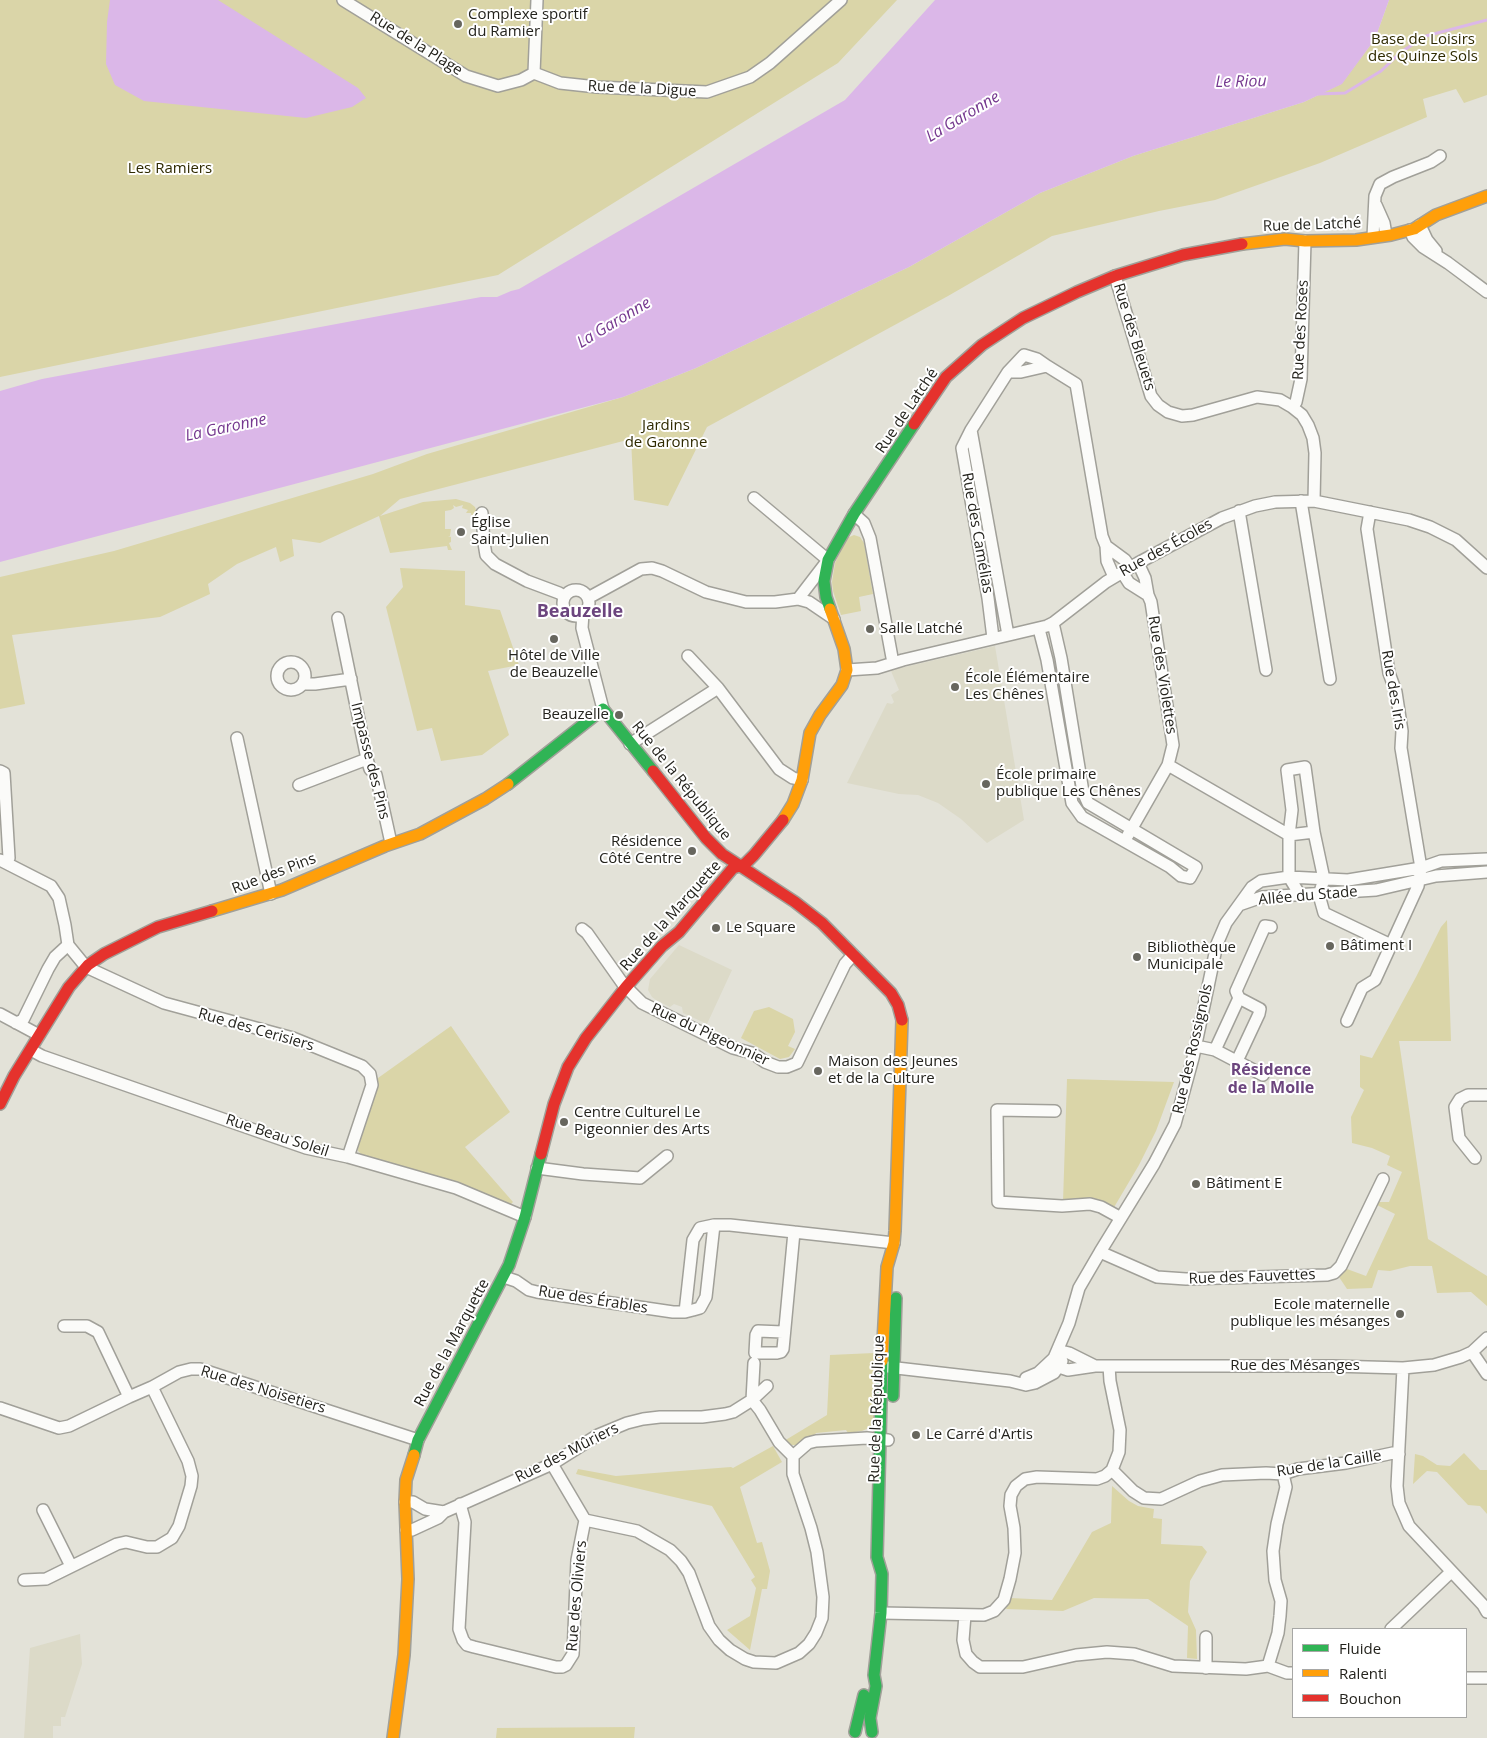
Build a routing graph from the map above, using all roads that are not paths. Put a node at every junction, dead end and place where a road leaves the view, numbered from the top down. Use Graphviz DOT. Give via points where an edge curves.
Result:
graph roads {
  1 [pos="343,0"];
  2 [pos="537,0"];
  3 [pos="841,0"];
  4 [pos="534,73"];
  5 [pos="1440,156"];
  6 [pos="1487,196"];
  7 [pos="1376,205"];
  8 [pos="1415,227"];
  9 [pos="1386,236"];
  10 [pos="1373,238"];
  11 [pos="1305,241"];
  12 [pos="1115,276"];
  13 [pos="1487,292"];
  14 [pos="1047,366"];
  15 [pos="1008,372"];
  16 [pos="1292,407"];
  17 [pos="971,430"];
  18 [pos="754,498"];
  19 [pos="1302,501"];
  20 [pos="1314,501"];
  21 [pos="1239,511"];
  22 [pos="1370,512"];
  23 [pos="482,513"];
  24 [pos="854,514"];
  25 [pos="1106,546"];
  26 [pos="828,560"];
  27 [pos="1487,568"];
  28 [pos="1126,570"];
  29 [pos="1148,595"];
  30 [pos="564,596"];
  31 [pos="588,598"];
  32 [pos="798,599"];
  33 [pos="584,613"];
  34 [pos="338,618"];
  35 [pos="834,619"];
  36 [pos="1053,623"];
  37 [pos="1039,629"];
  38 [pos="1008,635"];
  39 [pos="993,638"];
  40 [pos="688,656"];
  41 [pos="893,662"];
  42 [pos="847,670"];
  43 [pos="1266,670"];
  44 [pos="350,679"];
  45 [pos="1330,679"];
  46 [pos="303,684"];
  47 [pos="718,688"];
  48 [pos="603,710"];
  49 [pos="1070,718"];
  50 [pos="1057,720"];
  51 [pos="237,738"];
  52 [pos="630,744"];
  53 [pos="367,759"];
  54 [pos="1168,765"];
  55 [pos="0,771"];
  56 [pos="802,780"];
  57 [pos="299,785"];
  58 [pos="1131,830"];
  59 [pos="1314,832"];
  60 [pos="1289,835"];
  61 [pos="1125,841"];
  62 [pos="391,843"];
  63 [pos="1487,859"];
  64 [pos="3,862"];
  65 [pos="739,866"];
  66 [pos="1421,868"];
  67 [pos="1487,872"];
  68 [pos="1290,877"];
  69 [pos="1324,879"];
  70 [pos="1419,881"];
  71 [pos="271,894"];
  72 [pos="1300,894"];
  73 [pos="1319,894"];
  74 [pos="1239,904"];
  75 [pos="1271,927"];
  76 [pos="582,929"];
  77 [pos="68,945"];
  78 [pos="1391,945"];
  79 [pos="853,955"];
  80 [pos="86,967"];
  81 [pos="626,988"];
  82 [pos="1239,998"];
  83 [pos="0,1014"];
  84 [pos="1347,1021"];
  85 [pos="16,1022"];
  86 [pos="39,1035"];
  87 [pos="1196,1046"];
  88 [pos="30,1050"];
  89 [pos="1215,1050"];
  90 [pos="1237,1061"];
  91 [pos="1263,1075"];
  92 [pos="1487,1095"];
  93 [pos="0,1104"];
  94 [pos="1056,1111"];
  95 [pos="667,1156"];
  96 [pos="348,1157"];
  97 [pos="1474,1158"];
  98 [pos="538,1168"];
  99 [pos="1383,1179"];
  100 [pos="524,1217"];
  101 [pos="1121,1218"];
  102 [pos="714,1225"];
  103 [pos="794,1232"];
  104 [pos="894,1243"];
  105 [pos="1100,1252"];
  106 [pos="504,1277"];
  107 [pos="684,1312"];
  108 [pos="64,1326"];
  109 [pos="783,1332"];
  110 [pos="1487,1338"];
  111 [pos="1472,1352"];
  112 [pos="1059,1359"];
  113 [pos="754,1363"];
  114 [pos="1095,1366"];
  115 [pos="1109,1366"];
  116 [pos="888,1367"];
  117 [pos="1403,1368"];
  118 [pos="1487,1374"];
  119 [pos="767,1386"];
  120 [pos="152,1387"];
  121 [pos="129,1397"];
  122 [pos="752,1400"];
  123 [pos="0,1408"];
  124 [pos="418,1440"];
  125 [pos="881,1440"];
  126 [pos="1399,1454"];
  127 [pos="793,1456"];
  128 [pos="552,1464"];
  129 [pos="1112,1470"];
  130 [pos="1283,1474"];
  131 [pos="405,1502"];
  132 [pos="460,1504"];
  133 [pos="43,1510"];
  134 [pos="444,1512"];
  135 [pos="585,1520"];
  136 [pos="406,1530"];
  137 [pos="71,1566"];
  138 [pos="1451,1572"];
  139 [pos="24,1580"];
  140 [pos="1486,1606"];
  141 [pos="881,1612"];
  142 [pos="965,1615"];
  143 [pos="1392,1628"];
  144 [pos="1206,1637"];
  145 [pos="1268,1666"];
  146 [pos="1206,1668"];
  147 [pos="1292,1673"];
  148 [pos="874,1675"];
  149 [pos="1467,1678"];
  150 [pos="1487,1678"];
  151 [pos="851,1735"];
  152 [pos="875,1735"];
  153 [pos="393,1738"];
  1 -- 4 [label="street, Rue de la Plage" via="466,76 498,86"];
  2 -- 4 [label="street"];
  3 -- 4 [label="street, Rue de la Digue" via="750,77 707,92 560,83"];
  5 -- 7 [label="street" via="1385,180 1377,189"];
  6 -- 8 [label="street, Rue de Latché"];
  7 -- 9 [label="street"];
  7 -- 10 [label="street"];
  8 -- 9 [label="street, Rue de Latché"];
  8 -- 13 [label="street" via="1413,236 1423,247"];
  9 -- 10 [label="street, Rue de Latché"];
  10 -- 11 [label="street, Rue de Latché"];
  11 -- 12 [label="street, Rue de Latché" via="1266,241 1183,255"];
  11 -- 16 [label="street, Rue des Roses" via="1301,379"];
  12 -- 16 [label="street, Rue des Bleuets" via="1151,396 1158,405 1182,416 1257,397 1280,400"];
  12 -- 24 [label="street, Rue de Latché" via="1023,318 963,360 946,377"];
  14 -- 15 [label="street"];
  14 -- 15 [label="street, Rue des Camélias" via="1024,355"];
  14 -- 25 [label="street, Rue des Camélias" via="1076,384"];
  15 -- 17 [label="street, Rue des Camélias"];
  16 -- 20 [label="street" via="1302,415 1313,438 1316,453"];
  17 -- 38 [label="street, Rue des Camélias"];
  17 -- 39 [label="street, Rue des Camélias" via="962,448"];
  18 -- 26 [label="street"];
  19 -- 20 [label="street, Rue des Écoles"];
  19 -- 21 [label="street, Rue des Écoles" via="1275,502"];
  19 -- 45 [label="street"];
  20 -- 22 [label="street, Rue des Écoles"];
  21 -- 28 [label="street, Rue des Écoles"];
  21 -- 43 [label="street"];
  22 -- 27 [label="street, Rue des Écoles" via="1430,527 1456,540"];
  22 -- 66 [label="street, Rue des Iris" via="1367,529 1389,673 1396,692"];
  23 -- 30 [label="street" via="486,555 495,564"];
  24 -- 26 [label="street, Rue de Latché"];
  24 -- 41 [label="street" via="864,523 870,538"];
  25 -- 28 [label="street" via="1125,560"];
  25 -- 28 [label="street, Rue des Camélias" via="1107,561"];
  26 -- 32 [label="street"];
  26 -- 35 [label="street, Rue de Latché" via="824,580"];
  28 -- 29 [label="street, Rue des Violettes" via="1129,583"];
  28 -- 29 [label="street, Rue des Violettes" via="1145,578"];
  28 -- 36 [label="street, Rue des Écoles"];
  29 -- 54 [label="street, Rue des Violettes" via="1173,745"];
  30 -- 31 [label="street" via="577,590"];
  30 -- 33 [label="street" via="563,605 567,613 575,616"];
  31 -- 32 [label="street" via="640,569 652,568 706,592 746,602"];
  31 -- 33 [label="street"];
  32 -- 35 [label="street"];
  33 -- 48 [label="street" via="582,628"];
  34 -- 44 [label="street, Impasse des Pins"];
  35 -- 42 [label="street, Rue de Latché"];
  36 -- 37 [label="street, Rue des Écoles"];
  36 -- 49 [label="street"];
  37 -- 38 [label="street, Rue des Écoles"];
  37 -- 50 [label="street"];
  38 -- 39 [label="street, Rue des Écoles"];
  39 -- 41 [label="street, Rue des Écoles"];
  40 -- 47 [label="street"];
  41 -- 42 [label="street, Rue des Écoles" via="877,668"];
  42 -- 56 [label="street" via="842,685 810,733"];
  44 -- 46 [label="street"];
  44 -- 53 [label="street, Impasse des Pins"];
  47 -- 52 [label="street"];
  47 -- 56 [label="street" via="779,769"];
  48 -- 52 [label="street, Rue de la République"];
  48 -- 62 [label="street, Rue des Pins" via="500,789 420,834"];
  49 -- 50 [label="street"];
  49 -- 58 [label="street" via="1083,792 1088,803"];
  50 -- 61 [label="street" via="1072,803 1082,816"];
  51 -- 71 [label="street"];
  52 -- 65 [label="street, Rue de la République" via="706,838"];
  53 -- 57 [label="street"];
  53 -- 62 [label="street, Impasse des Pins" via="376,775"];
  54 -- 58 [label="street, Rue des Violettes"];
  54 -- 60 [label="street"];
  55 -- 64 [label="street" via="4,773 9,858"];
  56 -- 65 [label="street" via="785,818 754,855"];
  58 -- 61 [label="street, Rue des Violettes"];
  58 -- 61 [label="street" via="1196,867 1190,878"];
  59 -- 60 [label="street"];
  59 -- 60 [label="street" via="1305,767 1287,770 1292,810"];
  59 -- 69 [label="street"];
  60 -- 68 [label="street"];
  62 -- 71 [label="street, Rue des Pins"];
  63 -- 66 [label="street, Allée du Stade" via="1441,861"];
  64 -- 77 [label="street" via="51,886 59,898"];
  65 -- 79 [label="street, Rue de la République" via="810,913"];
  65 -- 81 [label="street, Rue de la Marquette"];
  66 -- 69 [label="street, Allée du Stade" via="1348,880"];
  66 -- 70 [label="street, Rue des Iris"];
  67 -- 70 [label="street, Allée du Stade" via="1436,876"];
  68 -- 69 [label="street, Allée du Stade"];
  68 -- 72 [label="street"];
  68 -- 74 [label="street, Allée du Stade" via="1261,881"];
  69 -- 73 [label="street"];
  70 -- 73 [label="street, Allée du Stade" via="1376,890"];
  70 -- 78 [label="street, Rue des Iris"];
  71 -- 80 [label="street, Rue des Pins" via="158,927 104,954"];
  72 -- 73 [label="street, Allée du Stade"];
  72 -- 74 [label="street, Allée du Stade" via="1262,897"];
  73 -- 78 [label="street" via="1324,913"];
  74 -- 87 [label="street, Rue des Rossignols" via="1217,944"];
  75 -- 82 [label="street" via="1265,926 1236,991"];
  76 -- 81 [label="street, Rue de la Marquette"];
  77 -- 80 [label="street"];
  77 -- 85 [label="street" via="55,957 22,1020"];
  78 -- 84 [label="street, Rue des Iris" via="1375,980 1362,988"];
  79 -- 81 [label="street, Rue du Pigeonnier" via="845,964 797,1063 787,1067 765,1062 752,1053 733,1048 642,1004"];
  79 -- 104 [label="street, Rue de la République" via="891,993 902,1018"];
  80 -- 86 [label="street, Rue des Pins" via="69,987"];
  80 -- 96 [label="street, Rue des Cerisiers" via="164,1003 293,1038 362,1066 370,1074 372,1085"];
  81 -- 98 [label="street, Rue de la Marquette" via="586,1038 568,1068 554,1104"];
  82 -- 89 [label="street"];
  82 -- 90 [label="street" via="1260,1009"];
  83 -- 85 [label="street"];
  85 -- 86 [label="street"];
  86 -- 88 [label="street, Rue des Pins"];
  87 -- 89 [label="street"];
  87 -- 101 [label="street, Rue des Rossignols" via="1175,1124"];
  88 -- 93 [label="street, Rue des Pins"];
  88 -- 96 [label="street, Rue Beau Soleil" via="306,1148"];
  89 -- 90 [label="street"];
  90 -- 91 [label="street"];
  92 -- 97 [label="street" via="1468,1095 1460,1098 1455,1107 1459,1138"];
  94 -- 101 [label="street" via="997,1110 998,1202 1062,1206 1090,1204"];
  95 -- 98 [label="street" via="640,1178"];
  96 -- 100 [label="street, Rue Beau Soleil" via="456,1188"];
  98 -- 100 [label="street, Rue de la Marquette"];
  99 -- 105 [label="street, Rue des Fauvettes" via="1341,1266 1327,1275 1157,1277"];
  100 -- 106 [label="street, Rue de la Marquette"];
  101 -- 105 [label="street, Rue des Rossignols"];
  102 -- 103 [label="street"];
  102 -- 107 [label="street" via="700,1228 693,1240"];
  102 -- 107 [label="street" via="706,1297 700,1308"];
  103 -- 104 [label="street"];
  103 -- 109 [label="street"];
  104 -- 116 [label="street, Rue de la République" via="887,1267"];
  105 -- 112 [label="street, Rue des Rossignols" via="1079,1288"];
  106 -- 107 [label="street, Rue des Érables" via="537,1292"];
  106 -- 124 [label="street, Rue de la Marquette"];
  108 -- 121 [label="street" via="88,1326 98,1332"];
  110 -- 111 [label="street, Rue des Mésanges"];
  111 -- 117 [label="street, Rue des Mésanges" via="1434,1365"];
  111 -- 118 [label="street"];
  112 -- 114 [label="street, Rue des Mésanges" via="1070,1353"];
  112 -- 114 [label="street, Rue des Mésanges" via="1068,1370"];
  112 -- 116 [label="street" via="1054,1373 1026,1384"];
  113 -- 122 [label="street"];
  114 -- 115 [label="street, Rue des Mésanges"];
  115 -- 117 [label="street, Rue des Mésanges"];
  115 -- 129 [label="street" via="1120,1430 1119,1452"];
  116 -- 125 [label="street, Rue de la République" via="892,1425"];
  117 -- 126 [label="street"];
  119 -- 122 [label="street, Rue des Mûriers"];
  120 -- 121 [label="street, Rue des Noisetiers"];
  120 -- 124 [label="street, Rue des Noisetiers" via="179,1372 200,1369"];
  120 -- 137 [label="street" via="188,1461 192,1476 179,1526 172,1538 158,1547 126,1542"];
  121 -- 123 [label="street, Rue des Noisetiers" via="59,1428"];
  122 -- 127 [label="street" via="779,1442"];
  122 -- 128 [label="street, Rue des Mûriers" via="725,1414 702,1418 660,1417 627,1423 598,1435"];
  124 -- 131 [label="street, Rue de la Marquette" via="406,1480"];
  125 -- 127 [label="street" via="816,1441 808,1443"];
  125 -- 141 [label="street, Rue de la République" via="890,1482 888,1559 882,1574"];
  126 -- 130 [label="street, Rue de la Caille"];
  126 -- 138 [label="street" via="1399,1503 1409,1526"];
  127 -- 135 [label="street" via="793,1474 817,1552 822,1618 809,1644 799,1653 776,1663 745,1660 719,1640 709,1626 689,1573 670,1550 637,1531"];
  128 -- 132 [label="street, Rue des Mûriers"];
  128 -- 135 [label="street"];
  129 -- 130 [label="street, Rue de la Caille" via="1132,1492 1154,1500 1222,1475"];
  129 -- 142 [label="street" via="1097,1479 1036,1477 1025,1479 1016,1486 1010,1506 1015,1553 1004,1600 994,1611 984,1615"];
  130 -- 145 [label="street" via="1286,1487 1273,1551 1275,1580 1281,1601 1280,1616"];
  131 -- 134 [label="street"];
  131 -- 136 [label="street, Rue de la Marquette"];
  132 -- 134 [label="street, Rue des Mûriers"];
  132 -- 135 [label="street, Rue des Oliviers" via="465,1522 459,1629 463,1640 474,1647 556,1667 566,1665 573,1654 577,1560"];
  133 -- 137 [label="street"];
  134 -- 136 [label="street, Rue des Mûriers" via="438,1518"];
  136 -- 153 [label="street, Rue de la Marquette" via="408,1579 404,1645"];
  137 -- 139 [label="street" via="46,1579"];
  138 -- 140 [label="street"];
  138 -- 143 [label="street"];
  141 -- 142 [label="street"];
  141 -- 148 [label="street, Rue de la République"];
  142 -- 146 [label="street" via="966,1654 980,1666 1023,1667 1107,1652 1134,1654 1173,1666"];
  144 -- 146 [label="street"];
  145 -- 146 [label="street"];
  145 -- 147 [label="street"];
  148 -- 151 [label="street, Rue de la République" via="867,1685"];
  148 -- 152 [label="street, Rue de la République" via="876,1686 870,1718"];
  149 -- 150 [label="street"];
  151 -- 152 [label="street" via="860,1730"];
}
